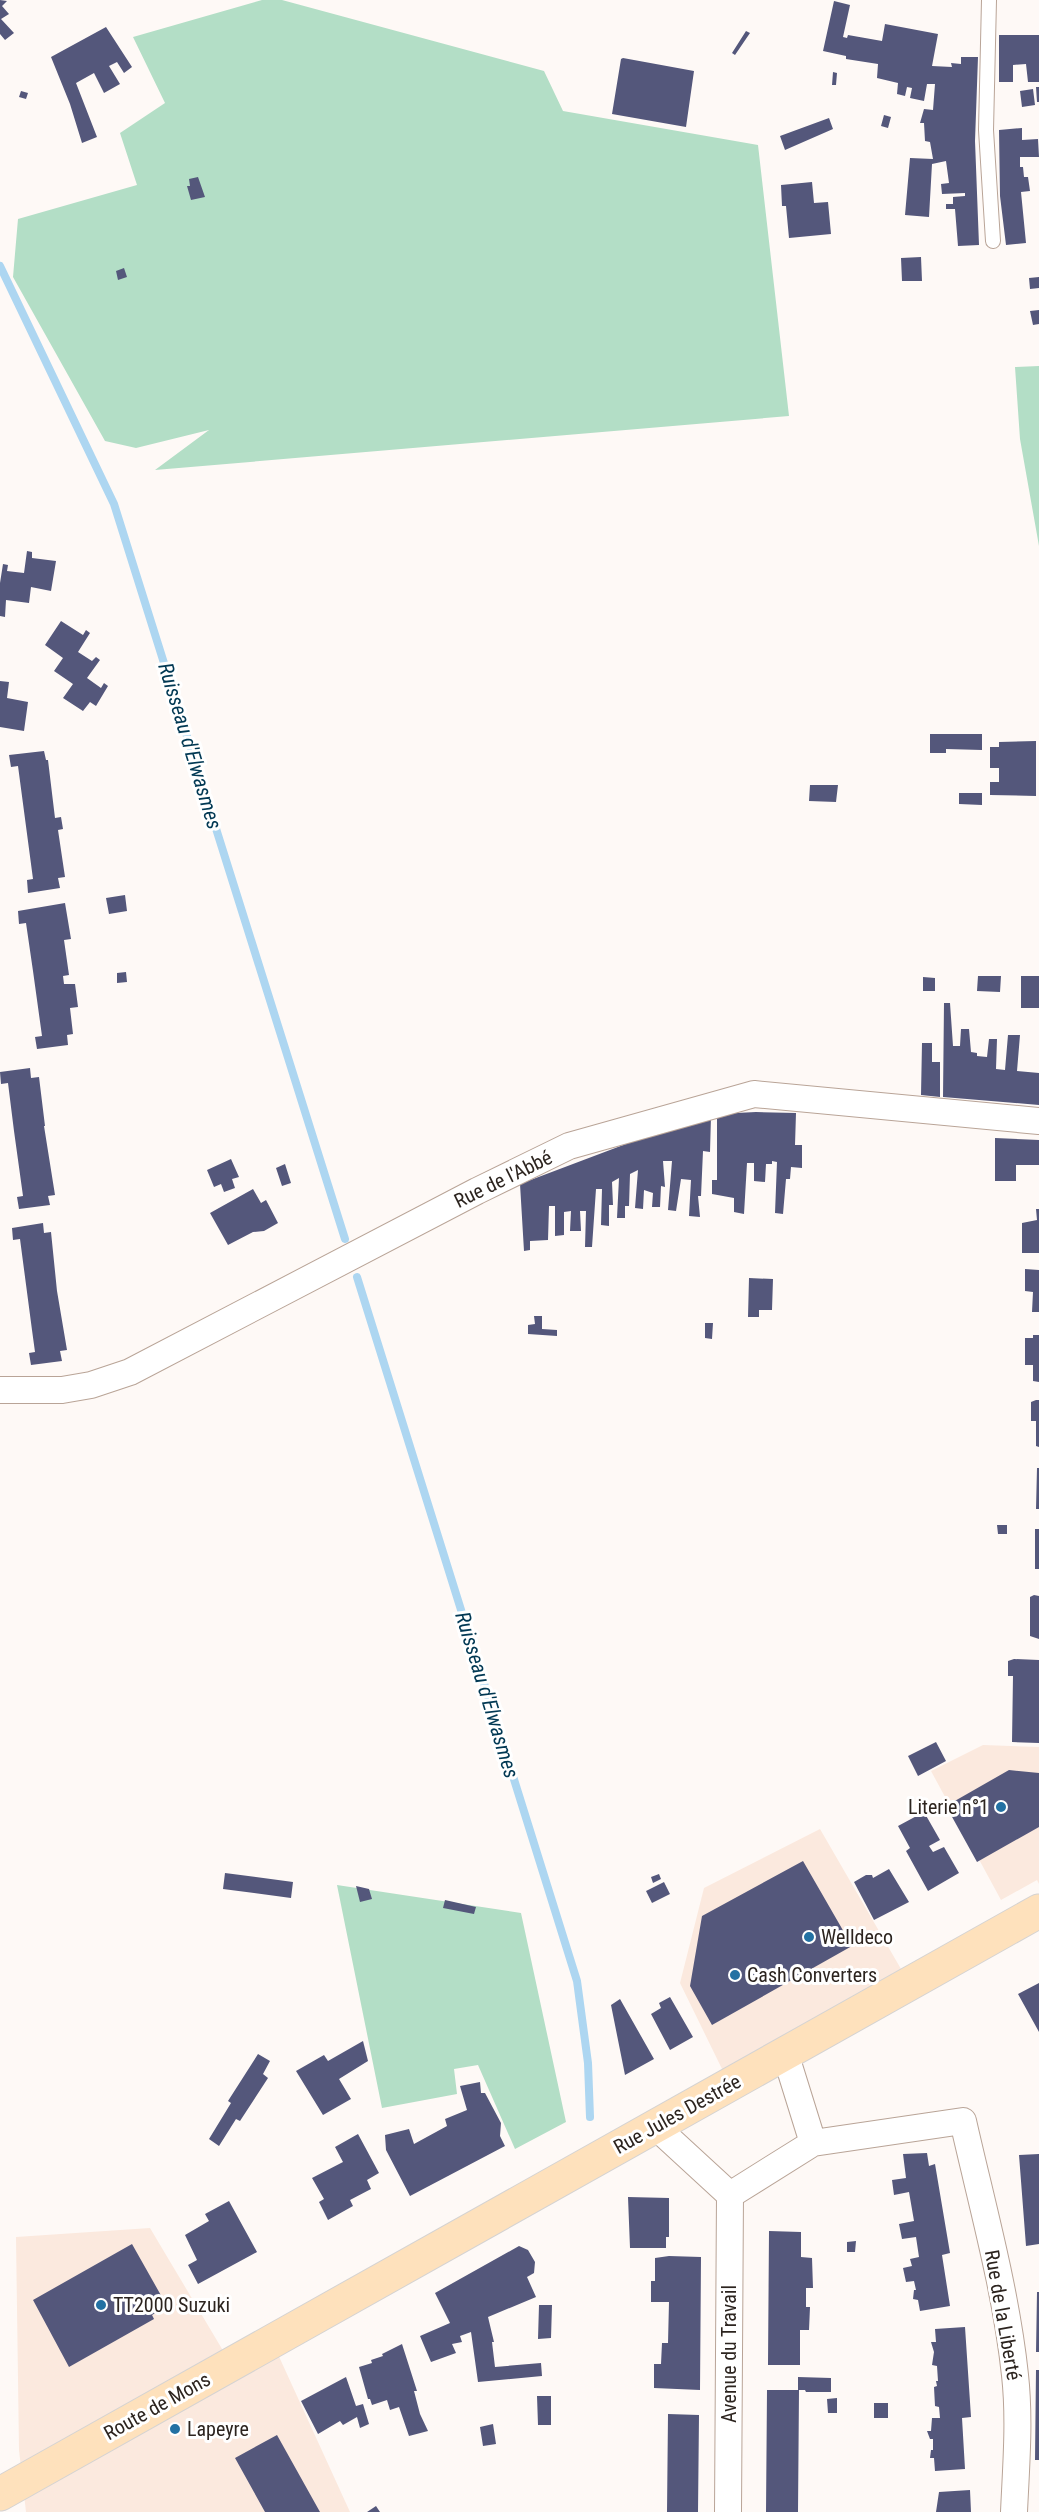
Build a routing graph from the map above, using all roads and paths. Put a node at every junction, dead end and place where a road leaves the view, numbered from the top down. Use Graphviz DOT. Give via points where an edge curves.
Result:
graph roads {
  1 [pos="990,0"];
  2 [pos="993,241"];
  3 [pos="1039,1121"];
  4 [pos="0,1390"];
  5 [pos="1039,1911"];
  6 [pos="785,2053"];
  7 [pos="655,2126"];
  8 [pos="813,2143"];
  9 [pos="730,2195"];
  10 [pos="314,2317"];
  11 [pos="0,2494"];
  12 [pos="728,2512"];
  13 [pos="1014,2512"];
  1 -- 2 [label="lane" via="986,129"];
  3 -- 4 [label="street, Rue de l'Abbé" via="754,1094 569,1146 130,1372 62,1390"];
  5 -- 6 [label="main road, Rue Jules Destrée"];
  6 -- 7 [label="main road, Rue Jules Destrée"];
  6 -- 8 [label="street"];
  7 -- 9 [label="street"];
  7 -- 10 [label="main road, Rue Jules Destrée"];
  8 -- 9 [label="street"];
  8 -- 13 [label="street, Rue de la Liberté" via="963,2121 1016,2377"];
  9 -- 12 [label="street, Avenue du Travail"];
  10 -- 11 [label="main road, Route de Mons"];
}
